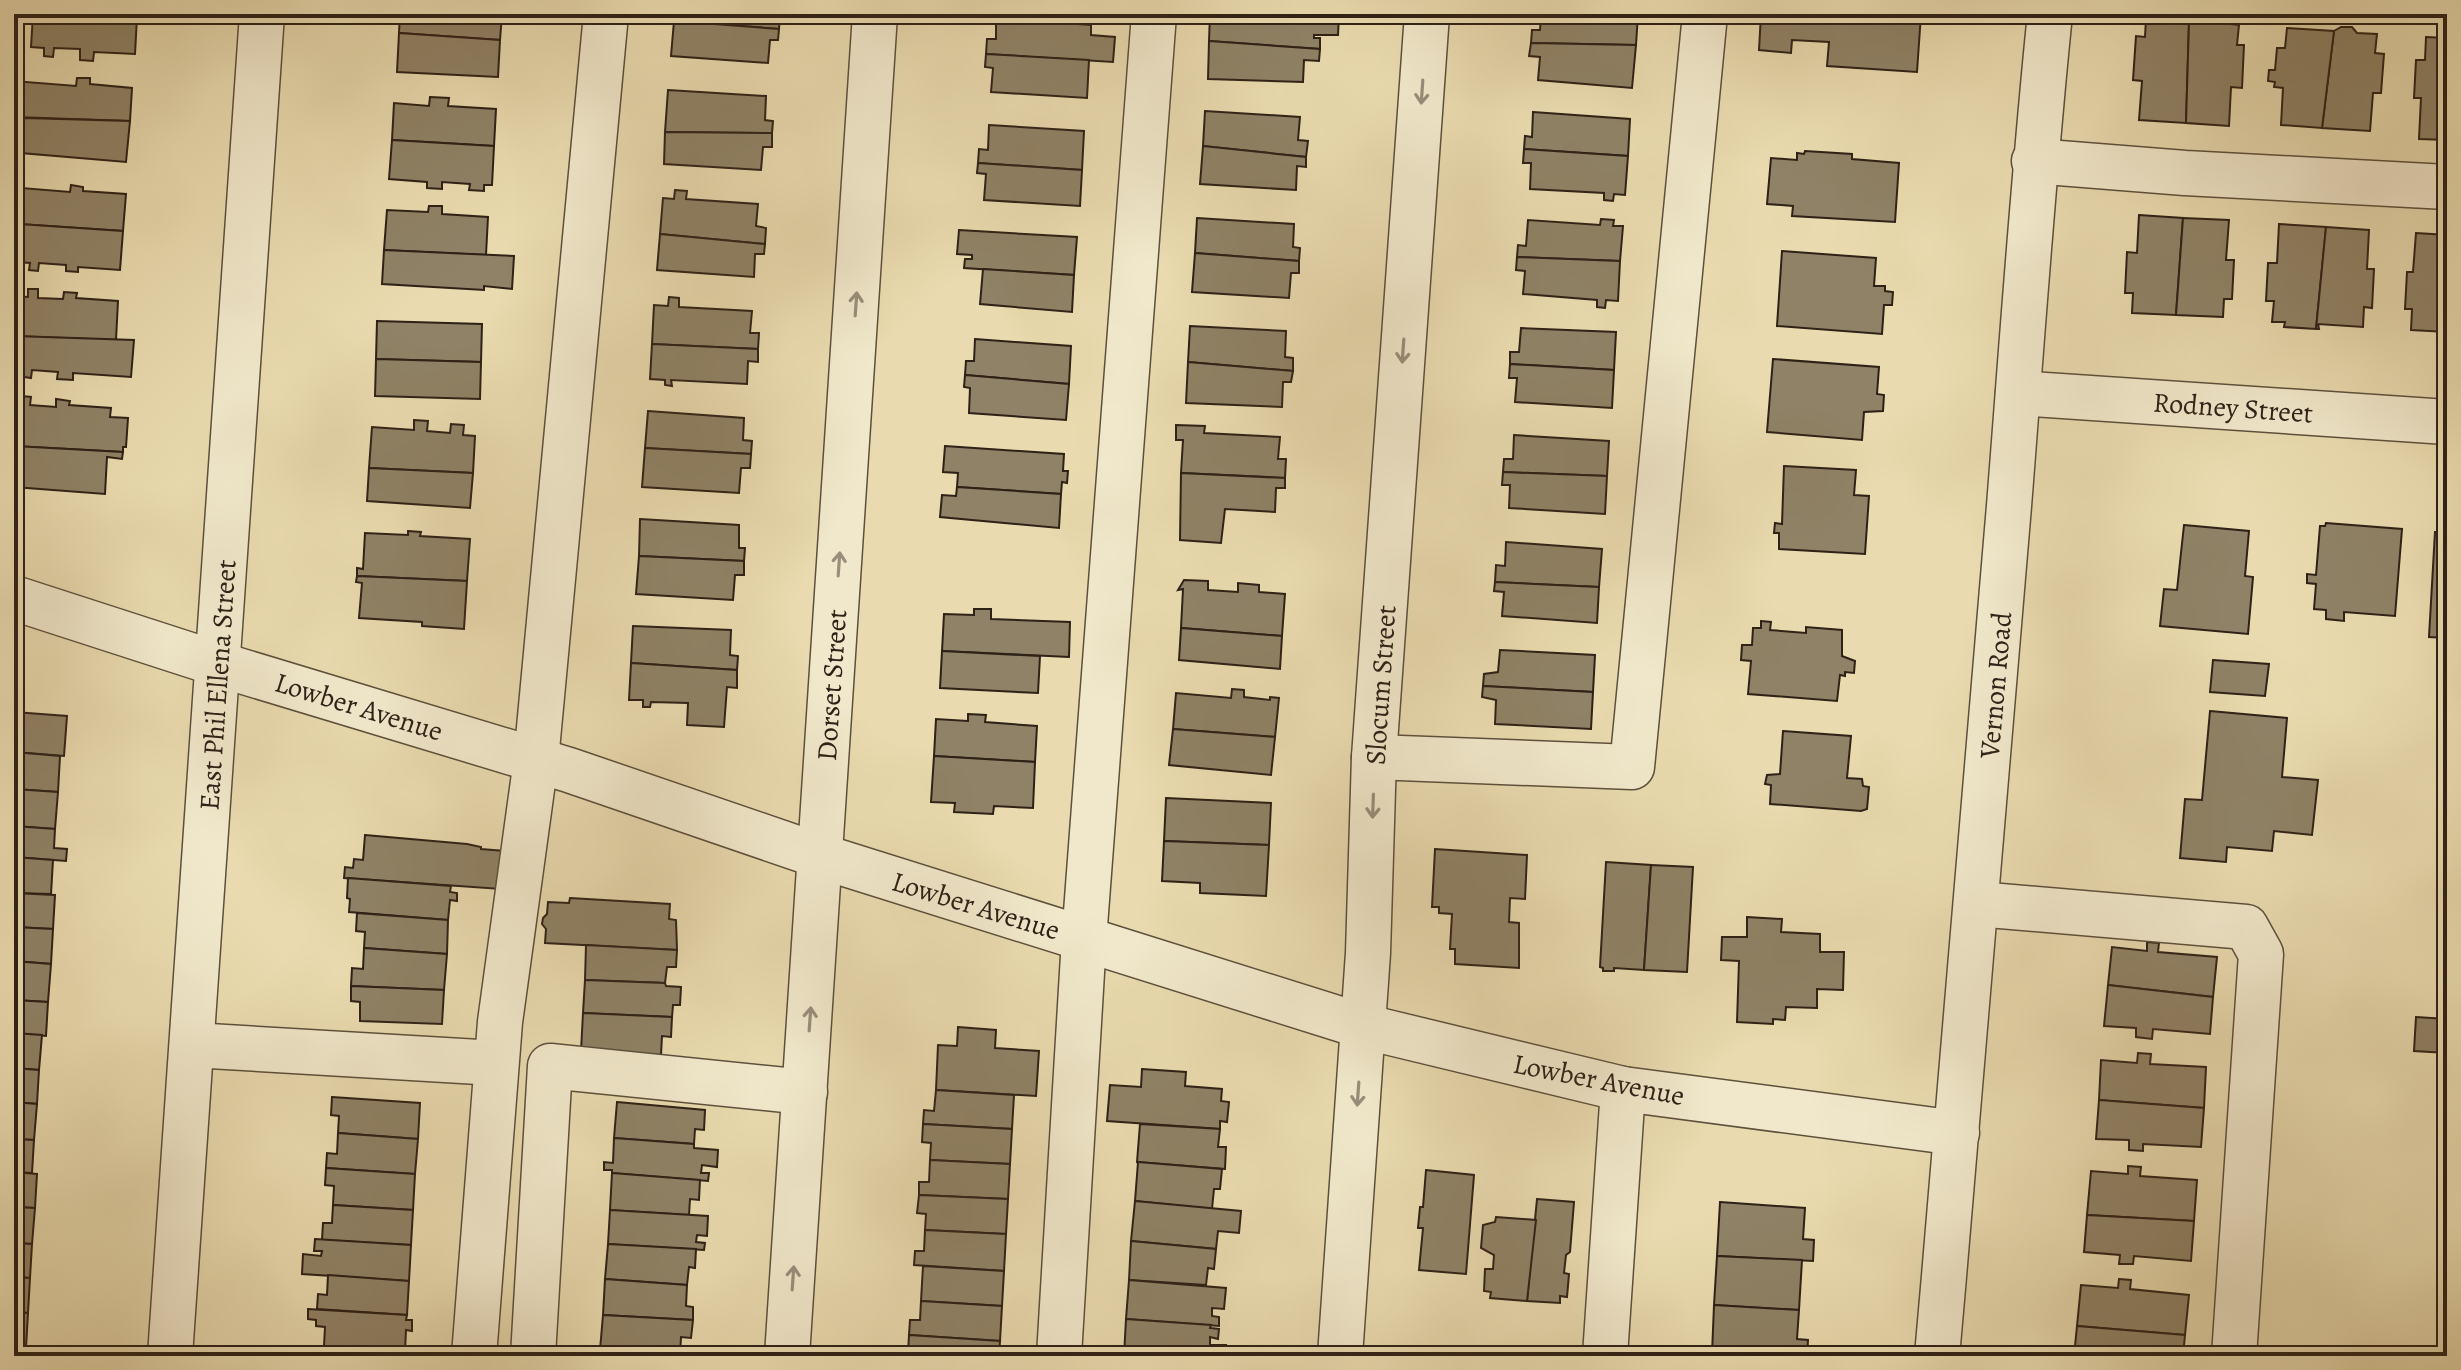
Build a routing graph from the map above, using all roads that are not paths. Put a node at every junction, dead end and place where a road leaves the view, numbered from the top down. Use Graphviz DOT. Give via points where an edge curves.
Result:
graph roads {
  1 [pos="262,14"];
  2 [pos="606,14"];
  3 [pos="875,14"];
  4 [pos="1154,14"];
  5 [pos="1427,14"];
  6 [pos="1705,14"];
  7 [pos="2050,14"];
  8 [pos="2034,161"];
  9 [pos="2447,187"];
  10 [pos="2018,393"];
  11 [pos="2447,422"];
  12 [pos="14,598"];
  13 [pos="218,664"];
  14 [pos="1374,757"];
  15 [pos="536,760"];
  16 [pos="820,856"];
  17 [pos="1977,904"];
  18 [pos="1084,939"];
  19 [pos="1362,1026"];
  20 [pos="192,1045"];
  21 [pos="496,1063"];
  22 [pos="1623,1089"];
  23 [pos="805,1092"];
  24 [pos="1957,1133"];
  25 [pos="170,1356"];
  26 [pos="474,1356"];
  27 [pos="533,1356"];
  28 [pos="787,1356"];
  29 [pos="1059,1356"];
  30 [pos="1340,1356"];
  31 [pos="1605,1356"];
  32 [pos="1937,1356"];
  33 [pos="2234,1356"];
  1 -- 13 [label="street, East Phil Ellena Street"];
  2 -- 15 [label="street"];
  16 -- 3 [label="street, Dorset Street, one-way"];
  4 -- 18 [label="street"];
  5 -- 14 [label="street, Slocum Street, one-way"];
  6 -- 14 [label="street" via="1632,767"];
  7 -- 8 [label="street, Vernon Road"];
  8 -- 9 [label="street"];
  8 -- 10 [label="street, Vernon Road"];
  10 -- 11 [label="street, Rodney Street"];
  10 -- 17 [label="street, Vernon Road"];
  12 -- 13 [label="street, Lowber Avenue"];
  13 -- 15 [label="street, Lowber Avenue"];
  13 -- 20 [label="street, East Phil Ellena Street"];
  14 -- 19 [label="street, Slocum Street, one-way"];
  15 -- 16 [label="street, Lowber Avenue"];
  15 -- 21 [label="street"];
  16 -- 18 [label="street, Lowber Avenue"];
  23 -- 16 [label="street, Dorset Street, one-way"];
  17 -- 24 [label="street, Vernon Road"];
  17 -- 33 [label="street" via="2246,927 2261,954"];
  18 -- 19 [label="street, Lowber Avenue"];
  18 -- 29 [label="street"];
  19 -- 22 [label="street, Lowber Avenue"];
  19 -- 30 [label="street, Slocum Street, one-way"];
  20 -- 21 [label="street"];
  20 -- 25 [label="street, East Phil Ellena Street"];
  21 -- 26 [label="street"];
  22 -- 24 [label="street, Lowber Avenue"];
  22 -- 31 [label="street"];
  23 -- 27 [label="street" via="550,1066"];
  28 -- 23 [label="street, Dorset Street, one-way"];
  24 -- 32 [label="street, Vernon Road"];
}
